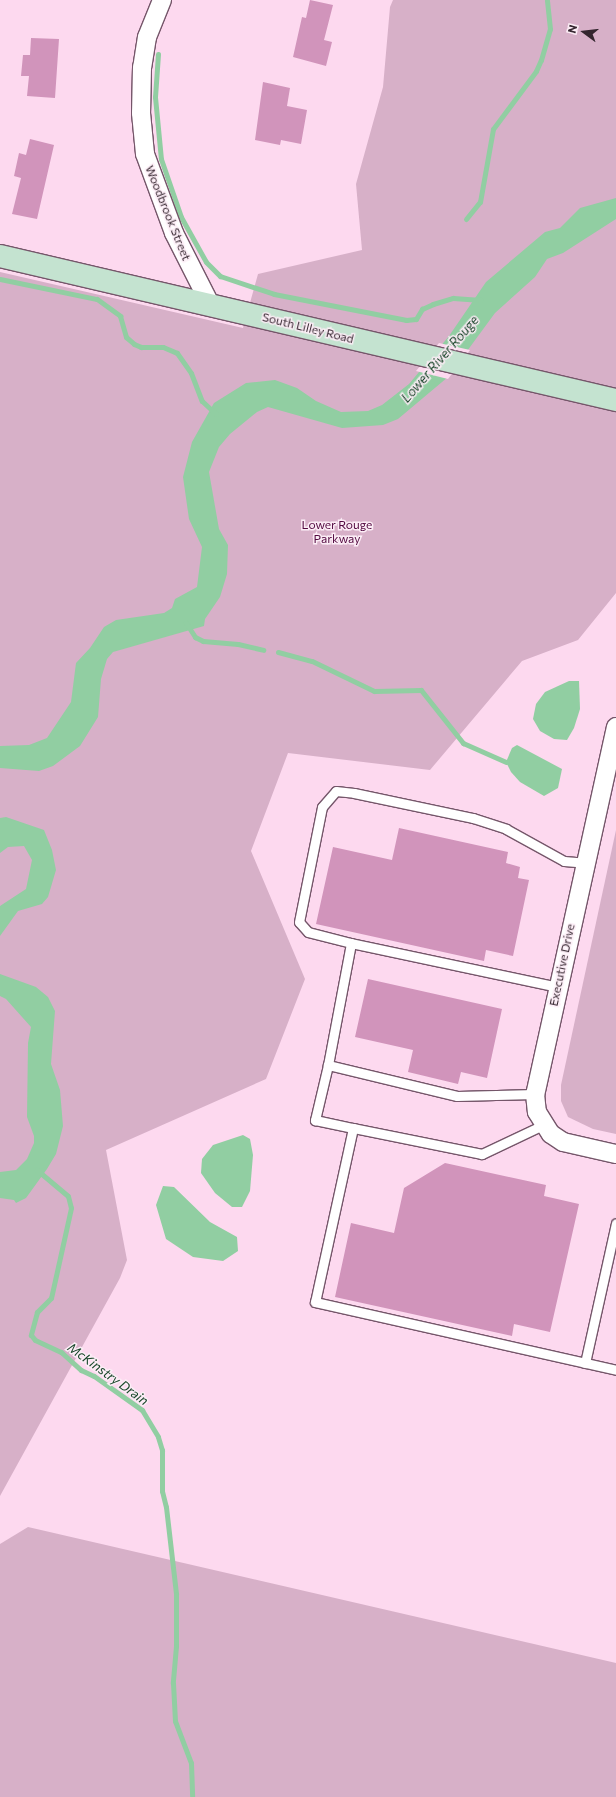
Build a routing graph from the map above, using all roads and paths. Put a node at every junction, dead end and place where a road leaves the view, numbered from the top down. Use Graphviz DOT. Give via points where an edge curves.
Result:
graph roads {
  1 [pos="162,0"];
  2 [pos="0,256"];
  3 [pos="210,304"];
  4 [pos="616,400"];
  5 [pos="616,726"];
  6 [pos="585,863"];
  7 [pos="351,943"];
  8 [pos="558,987"];
  9 [pos="328,1064"];
  10 [pos="535,1094"];
  11 [pos="543,1125"];
  12 [pos="353,1128"];
  13 [pos="616,1154"];
  14 [pos="616,1223"];
  15 [pos="585,1362"];
  16 [pos="616,1370"];
  1 -- 3 [label="street, Woodbrook Street" via="147,37 142,67 141,113 146,154 174,233"];
  2 -- 3 [label="street, South Lilley Road"];
  3 -- 4 [label="street, South Lilley Road"];
  5 -- 6 [label="street, Executive Drive"];
  6 -- 7 [label="lane" via="564,861 506,828 473,818 354,792 336,791 322,807 299,922 308,932"];
  6 -- 8 [label="street, Executive Drive"];
  7 -- 8 [label="lane"];
  7 -- 9 [label="lane"];
  8 -- 10 [label="street, Executive Drive"];
  9 -- 10 [label="lane" via="457,1096"];
  9 -- 12 [label="lane" via="315,1120"];
  10 -- 11 [label="street, Executive Drive" via="537,1112"];
  11 -- 12 [label="lane" via="482,1154"];
  11 -- 13 [label="street" via="563,1142"];
  12 -- 15 [label="lane" via="315,1302"];
  14 -- 15 [label="lane"];
  15 -- 16 [label="lane"];
}
